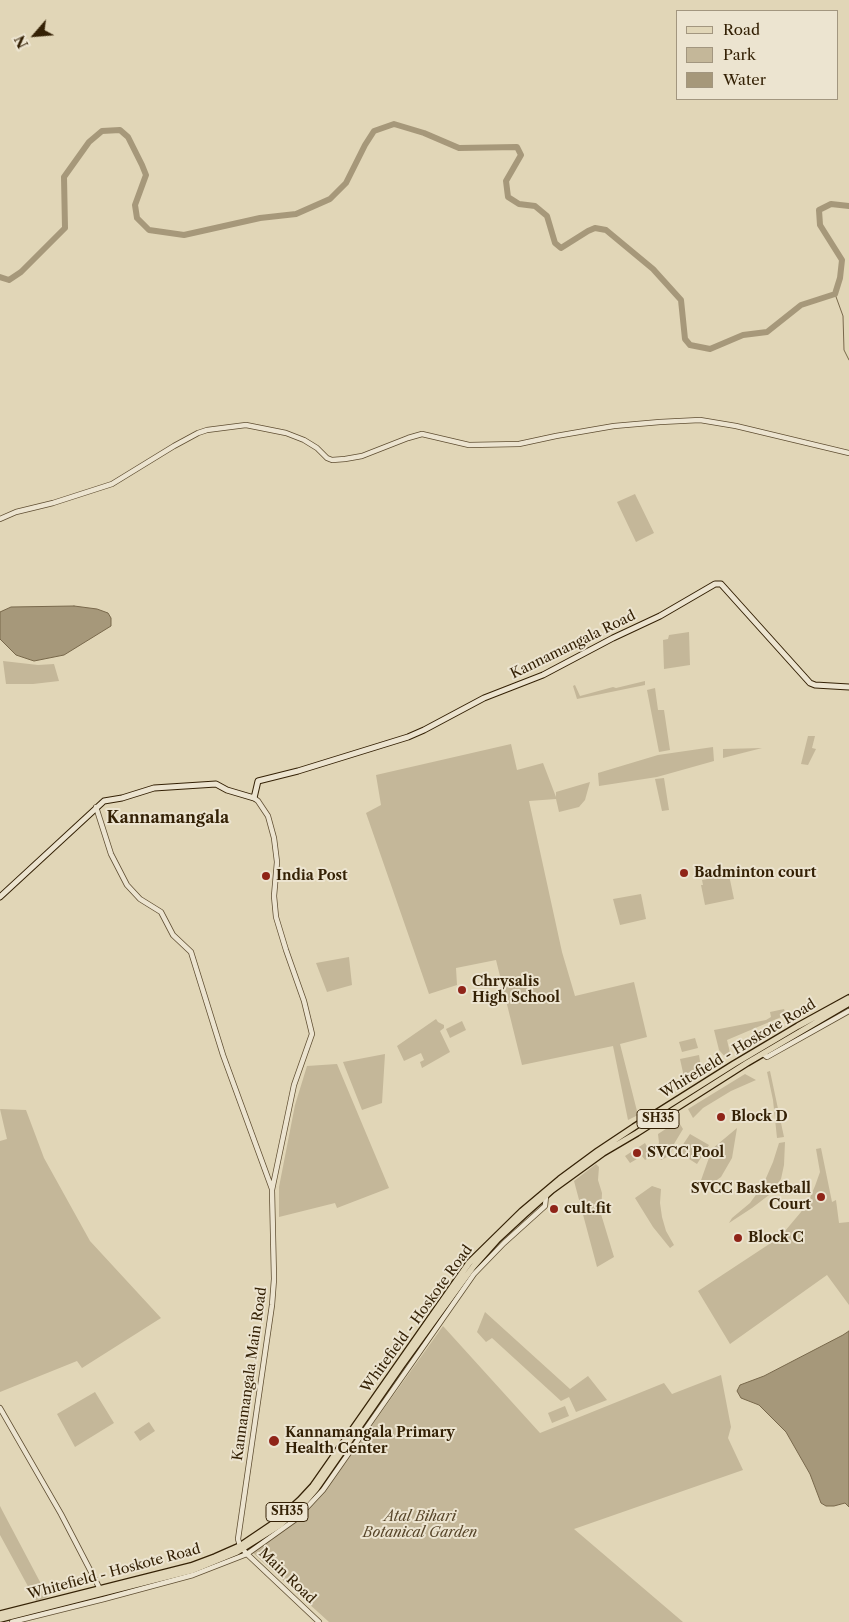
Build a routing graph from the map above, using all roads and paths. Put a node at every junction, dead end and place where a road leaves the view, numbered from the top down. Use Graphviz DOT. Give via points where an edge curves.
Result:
graph roads {
  1 [pos="849,453"];
  2 [pos="0,519"];
  3 [pos="849,687"];
  4 [pos="254,798"];
  5 [pos="96,807"];
  6 [pos="0,898"];
  7 [pos="849,998"];
  8 [pos="849,1003"];
  9 [pos="849,1011"];
  10 [pos="816,1018"];
  11 [pos="763,1054"];
  12 [pos="636,1130"];
  13 [pos="272,1190"];
  14 [pos="546,1196"];
  15 [pos="0,1408"];
  16 [pos="241,1547"];
  17 [pos="247,1554"];
  18 [pos="102,1594"];
  19 [pos="0,1614"];
  20 [pos="0,1619"];
  21 [pos="12,1622"];
  22 [pos="319,1622"];
  1 -- 2 [label="street" via="700,420 614,426 519,444 469,445 422,434 362,456 332,460 317,448 286,433 246,425 198,433 112,484"];
  3 -- 4 [label="main road, Kannamangala Road" via="810,684 718,583 543,675 484,698 408,737 298,772 258,781"];
  4 -- 5 [label="main road" via="216,784 154,788 104,801"];
  4 -- 13 [label="street, Kannamangala Main Road" via="268,816 274,838 276,917 312,1034 294,1085"];
  5 -- 6 [label="main road"];
  5 -- 13 [label="street" via="111,854 127,885 140,899 160,912 173,935 191,952 223,1055"];
  7 -- 10 [label="main road, Whitefield - Hoskote Road / SH35"];
  8 -- 10 [label="main road, Whitefield - Hoskote Road / SH35"];
  9 -- 11 [label="street" via="767,1057"];
  10 -- 11 [label="main road, Whitefield - Hoskote Road / SH35"];
  10 -- 12 [label="main road, Whitefield - Hoskote Road / SH35" via="734,1064"];
  11 -- 12 [label="main road, Whitefield - Hoskote Road / SH35"];
  12 -- 14 [label="main road, Whitefield - Hoskote Road / SH35"];
  12 -- 16 [label="main road, Whitefield - Hoskote Road / SH35" via="598,1151 546,1190 469,1263 313,1486 276,1521"];
  13 -- 16 [label="street, Kannamangala Main Road" via="270,1326 239,1528"];
  14 -- 16 [label="main road, Whitefield - Hoskote Road / SH35" via="498,1239 462,1281 316,1490 280,1525"];
  14 -- 17 [label="street" via="545,1206 474,1274 320,1493 296,1519"];
  15 -- 18 [label="street" via="61,1514"];
  16 -- 17 [label="street, Main Road"];
  16 -- 18 [label="main road, Whitefield - Hoskote Road / SH35"];
  17 -- 18 [label="street" via="193,1575"];
  17 -- 22 [label="street, Main Road"];
  18 -- 19 [label="main road, Whitefield - Hoskote Road / SH35"];
  18 -- 20 [label="main road, Whitefield - Hoskote Road / SH35"];
  18 -- 21 [label="street"];
}
